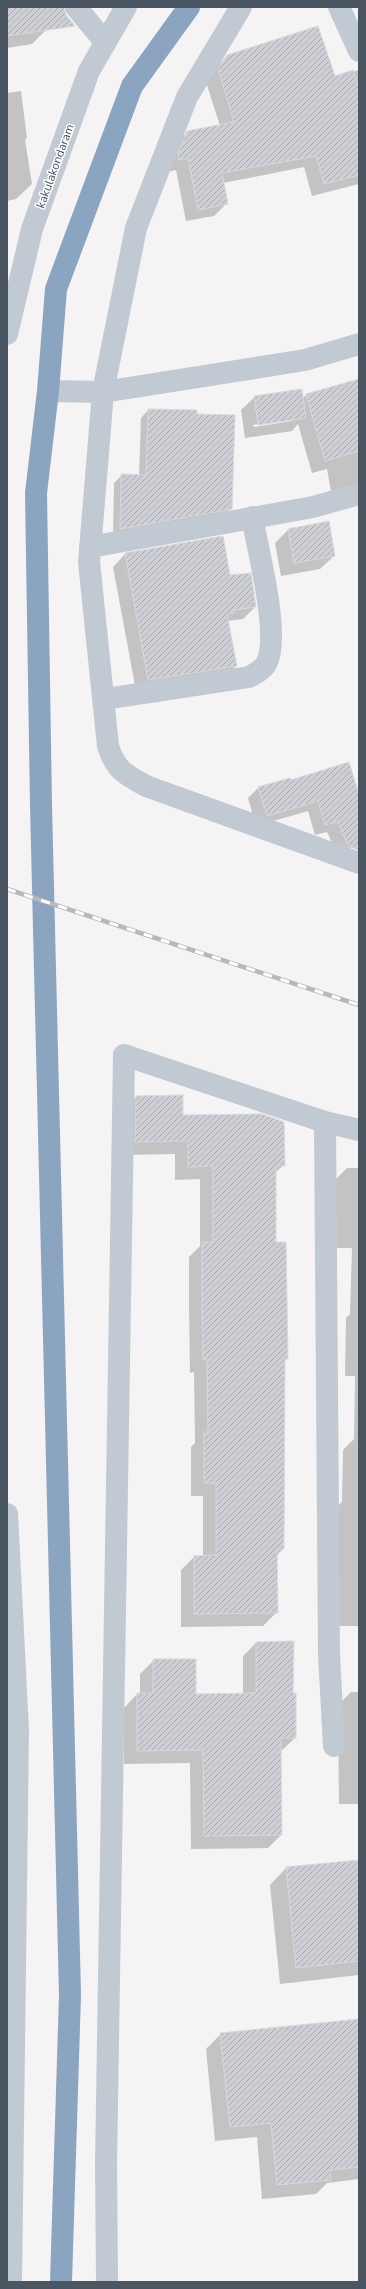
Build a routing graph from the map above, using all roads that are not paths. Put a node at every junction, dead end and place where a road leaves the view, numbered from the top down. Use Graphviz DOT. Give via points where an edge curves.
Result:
graph roads {
  1 [pos="76,7"];
  2 [pos="126,7"];
  3 [pos="189,7"];
  4 [pos="241,7"];
  5 [pos="338,7"];
  6 [pos="105,42"];
  7 [pos="359,51"];
  8 [pos="7,334"];
  9 [pos="359,344"];
  10 [pos="48,392"];
  11 [pos="103,392"];
  12 [pos="359,494"];
  13 [pos="252,517"];
  14 [pos="90,547"];
  15 [pos="105,699"];
  16 [pos="359,863"];
  17 [pos="325,1122"];
  18 [pos="359,1130"];
  19 [pos="7,1514"];
  20 [pos="12,1731"];
  21 [pos="334,1746"];
  22 [pos="11,1874"];
  23 [pos="11,2282"];
  24 [pos="61,2282"];
  25 [pos="106,2282"];
  1 -- 6 [label="street"];
  2 -- 6 [label="street, kakulakondaram"];
  3 -- 10 [label="highway" via="132,86 56,289"];
  4 -- 11 [label="street" via="187,97 136,228"];
  5 -- 7 [label="street"];
  6 -- 8 [label="street, kakulakondaram" via="89,71 32,229"];
  9 -- 11 [label="street" via="305,360"];
  10 -- 11 [label="street"];
  10 -- 24 [label="highway" via="36,493 41,805 70,1987"];
  11 -- 14 [label="street"];
  12 -- 13 [label="street"];
  13 -- 14 [label="street"];
  13 -- 15 [label="street" via="272,630 271,651 267,664 249,677"];
  14 -- 15 [label="street" via="89,562"];
  15 -- 16 [label="street" via="108,746 119,770 146,786"];
  17 -- 18 [label="street"];
  17 -- 21 [label="street" via="329,1655"];
  17 -- 25 [label="street" via="124,1054"];
  19 -- 20 [label="street"];
  20 -- 22 [label="street"];
  22 -- 23 [label="street"];
}
